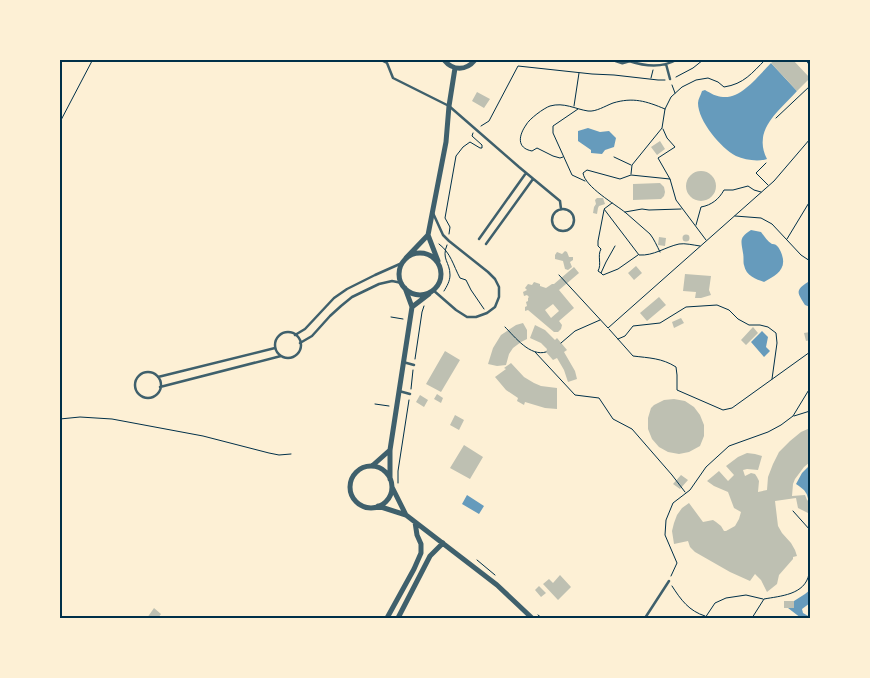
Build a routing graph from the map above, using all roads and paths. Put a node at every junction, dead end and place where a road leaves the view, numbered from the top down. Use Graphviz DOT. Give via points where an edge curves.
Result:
graph roads {
  1 [pos="381,60"];
  2 [pos="444,60"];
  3 [pos="475,60"];
  4 [pos="616,60"];
  5 [pos="628,60"];
  6 [pos="676,60"];
  7 [pos="703,60"];
  8 [pos="766,60"];
  9 [pos="806,60"];
  10 [pos="92,61"];
  11 [pos="666,64"];
  12 [pos="810,66"];
  13 [pos="455,68"];
  14 [pos="580,72"];
  15 [pos="670,79"];
  16 [pos="810,86"];
  17 [pos="675,93"];
  18 [pos="449,106"];
  19 [pos="574,106"];
  20 [pos="579,108"];
  21 [pos="665,108"];
  22 [pos="776,118"];
  23 [pos="60,122"];
  24 [pos="662,128"];
  25 [pos="476,129"];
  26 [pos="810,138"];
  27 [pos="563,156"];
  28 [pos="614,157"];
  29 [pos="766,163"];
  30 [pos="632,165"];
  31 [pos="526,173"];
  32 [pos="631,175"];
  33 [pos="670,178"];
  34 [pos="533,179"];
  35 [pos="586,181"];
  36 [pos="768,186"];
  37 [pos="761,192"];
  38 [pos="810,201"];
  39 [pos="612,203"];
  40 [pos="562,209"];
  41 [pos="683,209"];
  42 [pos="605,210"];
  43 [pos="433,212"];
  44 [pos="625,212"];
  45 [pos="735,216"];
  46 [pos="696,226"];
  47 [pos="428,235"];
  48 [pos="479,240"];
  49 [pos="707,240"];
  50 [pos="787,240"];
  51 [pos="431,241"];
  52 [pos="449,241"];
  53 [pos="486,244"];
  54 [pos="615,246"];
  55 [pos="700,246"];
  56 [pos="445,250"];
  57 [pos="660,252"];
  58 [pos="639,254"];
  59 [pos="406,258"];
  60 [pos="810,261"];
  61 [pos="402,263"];
  62 [pos="440,266"];
  63 [pos="601,273"];
  64 [pos="559,275"];
  65 [pos="403,286"];
  66 [pos="433,290"];
  67 [pos="440,296"];
  68 [pos="425,304"];
  69 [pos="412,307"];
  70 [pos="487,313"];
  71 [pos="600,320"];
  72 [pos="506,327"];
  73 [pos="608,328"];
  74 [pos="295,335"];
  75 [pos="618,339"];
  76 [pos="300,343"];
  77 [pos="561,343"];
  78 [pos="275,348"];
  79 [pos="535,352"];
  80 [pos="546,352"];
  81 [pos="810,352"];
  82 [pos="281,356"];
  83 [pos="403,362"];
  84 [pos="414,365"];
  85 [pos="158,377"];
  86 [pos="772,379"];
  87 [pos="160,387"];
  88 [pos="810,388"];
  89 [pos="399,391"];
  90 [pos="410,394"];
  91 [pos="810,412"];
  92 [pos="793,416"];
  93 [pos="60,419"];
  94 [pos="390,450"];
  95 [pos="291,454"];
  96 [pos="372,466"];
  97 [pos="390,479"];
  98 [pos="398,484"];
  99 [pos="392,487"];
  100 [pos="685,493"];
  101 [pos="378,506"];
  102 [pos="793,511"];
  103 [pos="406,515"];
  104 [pos="415,522"];
  105 [pos="810,530"];
  106 [pos="444,543"];
  107 [pos="810,558"];
  108 [pos="478,561"];
  109 [pos="500,579"];
  110 [pos="669,581"];
  111 [pos="764,599"];
  112 [pos="536,613"];
  113 [pos="705,617"];
  114 [pos="387,618"];
  115 [pos="398,618"];
  116 [pos="532,618"];
  117 [pos="542,618"];
  118 [pos="645,618"];
  119 [pos="752,618"];
  1 -- 18 [label="lane" via="387,63 393,78"];
  2 -- 13 [label="street"];
  3 -- 13 [label="street" via="466,68"];
  4 -- 5 [label="street"];
  5 -- 11 [label="lane" via="642,65"];
  6 -- 11 [label="lane"];
  7 -- 15 [label="path"];
  8 -- 17 [label="path" via="734,86 724,87 708,78 696,80"];
  9 -- 12 [label="path"];
  10 -- 23 [label="path"];
  11 -- 15 [label="lane"];
  13 -- 18 [label="street"];
  14 -- 15 [label="path"];
  14 -- 19 [label="path"];
  14 -- 25 [label="path" via="518,66 489,121"];
  15 -- 17 [label="path"];
  16 -- 22 [label="path"];
  17 -- 21 [label="path"];
  18 -- 25 [label="lane"];
  18 -- 43 [label="street"];
  19 -- 20 [label="path"];
  19 -- 27 [label="path" via="549,106 526,124 520,138 526,150 537,148 553,156"];
  20 -- 21 [label="path" via="589,111 631,99"];
  20 -- 27 [label="path" via="553,126"];
  21 -- 24 [label="path"];
  24 -- 30 [label="path"];
  24 -- 33 [label="path" via="675,147 658,158"];
  25 -- 31 [label="lane"];
  25 -- 52 [label="path" via="472,136 482,148 470,142 456,156 445,218 450,227"];
  26 -- 36 [label="path"];
  27 -- 35 [label="path" via="572,175"];
  28 -- 30 [label="path"];
  29 -- 36 [label="path" via="756,174"];
  30 -- 32 [label="path"];
  31 -- 34 [label="lane"];
  31 -- 48 [label="lane"];
  32 -- 33 [label="path"];
  32 -- 35 [label="path" via="620,179 587,170 583,173"];
  33 -- 41 [label="path" via="676,200"];
  34 -- 40 [label="lane" via="560,200"];
  34 -- 53 [label="lane"];
  35 -- 39 [label="path"];
  36 -- 37 [label="path"];
  37 -- 45 [label="path"];
  37 -- 46 [label="path" via="748,186 724,190 714,203 701,207"];
  38 -- 50 [label="path"];
  39 -- 42 [label="path"];
  39 -- 44 [label="path"];
  40 -- 40 [label="lane" via="555,212 552,222 558,231 565,232 575,221 572,213"];
  41 -- 44 [label="path"];
  41 -- 46 [label="path"];
  42 -- 58 [label="path"];
  42 -- 63 [label="path" via="598,241 601,249 598,271"];
  43 -- 47 [label="street"];
  43 -- 52 [label="lane"];
  44 -- 57 [label="path" via="652,236"];
  45 -- 49 [label="path"];
  45 -- 50 [label="path" via="761,218 772,224"];
  46 -- 49 [label="path"];
  47 -- 51 [label="street"];
  47 -- 59 [label="street"];
  49 -- 55 [label="path"];
  50 -- 60 [label="path"];
  51 -- 56 [label="path"];
  51 -- 62 [label="street"];
  52 -- 56 [label="path"];
  52 -- 70 [label="lane" via="495,278 499,297 495,307"];
  54 -- 63 [label="path"];
  55 -- 57 [label="path" via="680,244"];
  55 -- 73 [label="path"];
  56 -- 67 [label="path" via="450,276"];
  56 -- 70 [label="path" via="460,278 466,280"];
  57 -- 58 [label="path"];
  58 -- 63 [label="path" via="618,269"];
  59 -- 61 [label="street"];
  59 -- 62 [label="street" via="425,253"];
  61 -- 65 [label="street" via="399,273"];
  61 -- 74 [label="lane" via="347,289 334,298 306,329"];
  62 -- 66 [label="street" via="441,279"];
  64 -- 71 [label="path"];
  65 -- 66 [label="street" via="416,294"];
  65 -- 69 [label="street"];
  65 -- 76 [label="lane" via="392,281 379,284 352,298 312,336"];
  66 -- 67 [label="lane"];
  66 -- 69 [label="street"];
  67 -- 70 [label="lane" via="467,317"];
  68 -- 84 [label="path"];
  69 -- 83 [label="street"];
  71 -- 73 [label="path"];
  71 -- 77 [label="path" via="575,331"];
  72 -- 79 [label="path"];
  73 -- 75 [label="path"];
  74 -- 76 [label="lane"];
  74 -- 78 [label="lane" via="285,333 279,336"];
  75 -- 86 [label="path" via="633,356 667,361 676,367 677,390 723,410 732,408"];
  75 -- 86 [label="path" via="633,326 660,323 686,307 717,304 749,325 768,327 776,333"];
  76 -- 82 [label="lane" via="296,355"];
  78 -- 82 [label="lane"];
  78 -- 85 [label="lane"];
  79 -- 80 [label="path"];
  79 -- 100 [label="path" via="574,395 599,398 613,419 632,429"];
  81 -- 86 [label="path"];
  82 -- 87 [label="lane"];
  83 -- 84 [label="lane"];
  83 -- 89 [label="street"];
  84 -- 90 [label="path"];
  85 -- 87 [label="lane"];
  85 -- 87 [label="lane" via="144,373 137,378 135,386 138,394 146,397 155,395"];
  88 -- 92 [label="path"];
  89 -- 90 [label="lane"];
  89 -- 94 [label="street"];
  90 -- 98 [label="path"];
  91 -- 92 [label="path"];
  92 -- 100 [label="path" via="768,432 729,446"];
  93 -- 95 [label="path" via="112,419 203,436 268,453"];
  94 -- 96 [label="street"];
  94 -- 97 [label="street"];
  96 -- 97 [label="street" via="383,470"];
  96 -- 101 [label="street" via="353,475 350,493 356,502 366,507"];
  97 -- 99 [label="street"];
  99 -- 101 [label="street" via="388,499"];
  99 -- 103 [label="street"];
  100 -- 110 [label="path" via="673,504 666,520 665,535 677,563"];
  101 -- 103 [label="street"];
  102 -- 105 [label="path"];
  103 -- 104 [label="street"];
  104 -- 106 [label="street"];
  104 -- 114 [label="street" via="421,553"];
  106 -- 115 [label="street" via="430,556"];
  106 -- 116 [label="street"];
  107 -- 111 [label="path" via="806,582 798,591"];
  108 -- 109 [label="path"];
  110 -- 113 [label="path" via="687,606"];
  110 -- 118 [label="lane"];
  111 -- 113 [label="path" via="746,595 726,598 715,603"];
  111 -- 119 [label="path"];
  112 -- 117 [label="path"];
}
